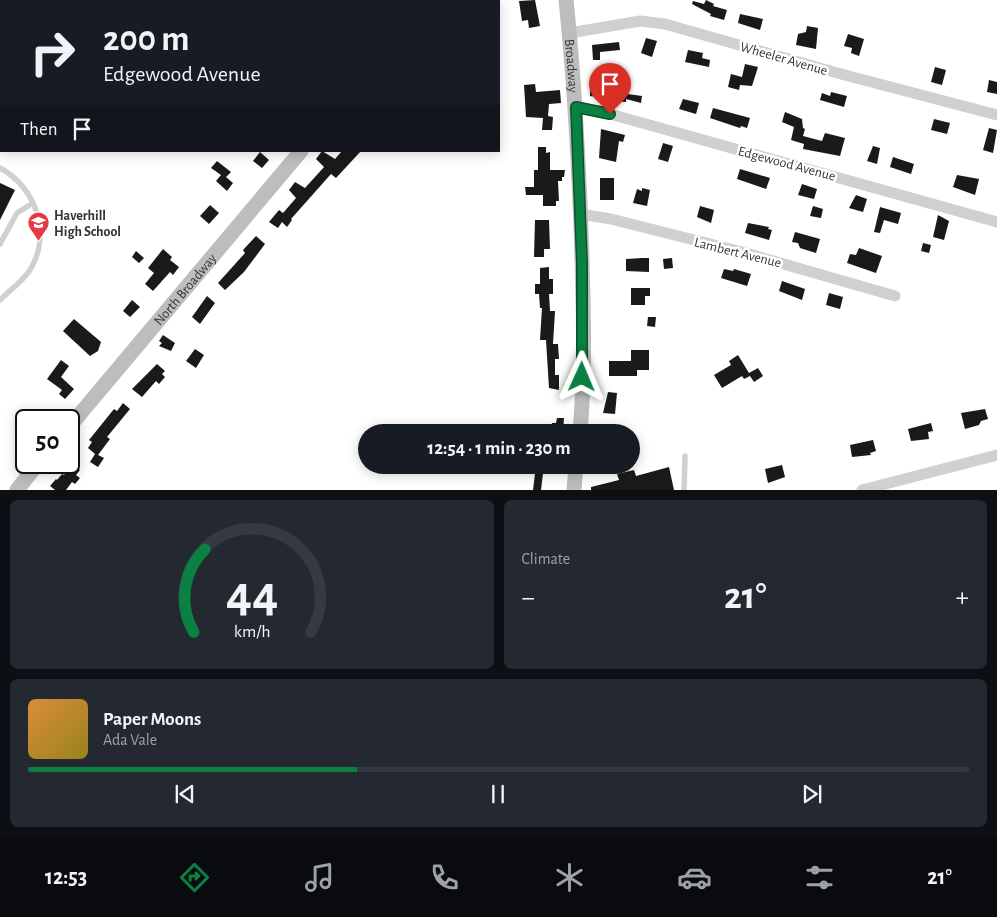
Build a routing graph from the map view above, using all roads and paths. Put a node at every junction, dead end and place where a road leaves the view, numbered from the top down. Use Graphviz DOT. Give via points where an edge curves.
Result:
graph roads {
  1 [pos="566,0"];
  2 [pos="570,33"];
  3 [pos="576,107"];
  4 [pos="997,115"];
  5 [pos="299,152"];
  6 [pos="0,168"];
  7 [pos="33,203"];
  8 [pos="580,214"];
  9 [pos="997,222"];
  10 [pos="0,244"];
  11 [pos="894,296"];
  12 [pos="0,300"];
  13 [pos="80,414"];
  14 [pos="580,424"];
  15 [pos="997,455"];
  16 [pos="685,456"];
  17 [pos="30,474"];
  18 [pos="575,474"];
  19 [pos="17,490"];
  20 [pos="574,490"];
  21 [pos="684,490"];
  22 [pos="862,490"];
  1 -- 2 [label="main road, Broadway"];
  2 -- 3 [label="main road, Broadway"];
  2 -- 4 [label="street, Wheeler Avenue" via="640,21 665,24"];
  3 -- 8 [label="main road, Broadway"];
  3 -- 9 [label="street, Edgewood Avenue"];
  5 -- 13 [label="main road, North Broadway"];
  6 -- 7 [label="lane" via="14,176"];
  7 -- 10 [label="lane" via="17,212"];
  7 -- 12 [label="lane" via="40,225 39,248 24,277"];
  8 -- 11 [label="street, Lambert Avenue" via="610,218 742,252"];
  8 -- 14 [label="main road, Broadway" via="583,328"];
  15 -- 22 [label="street"];
  16 -- 21 [label="lane"];
  17 -- 19 [label="main road"];
  18 -- 20 [label="main road"];
}
